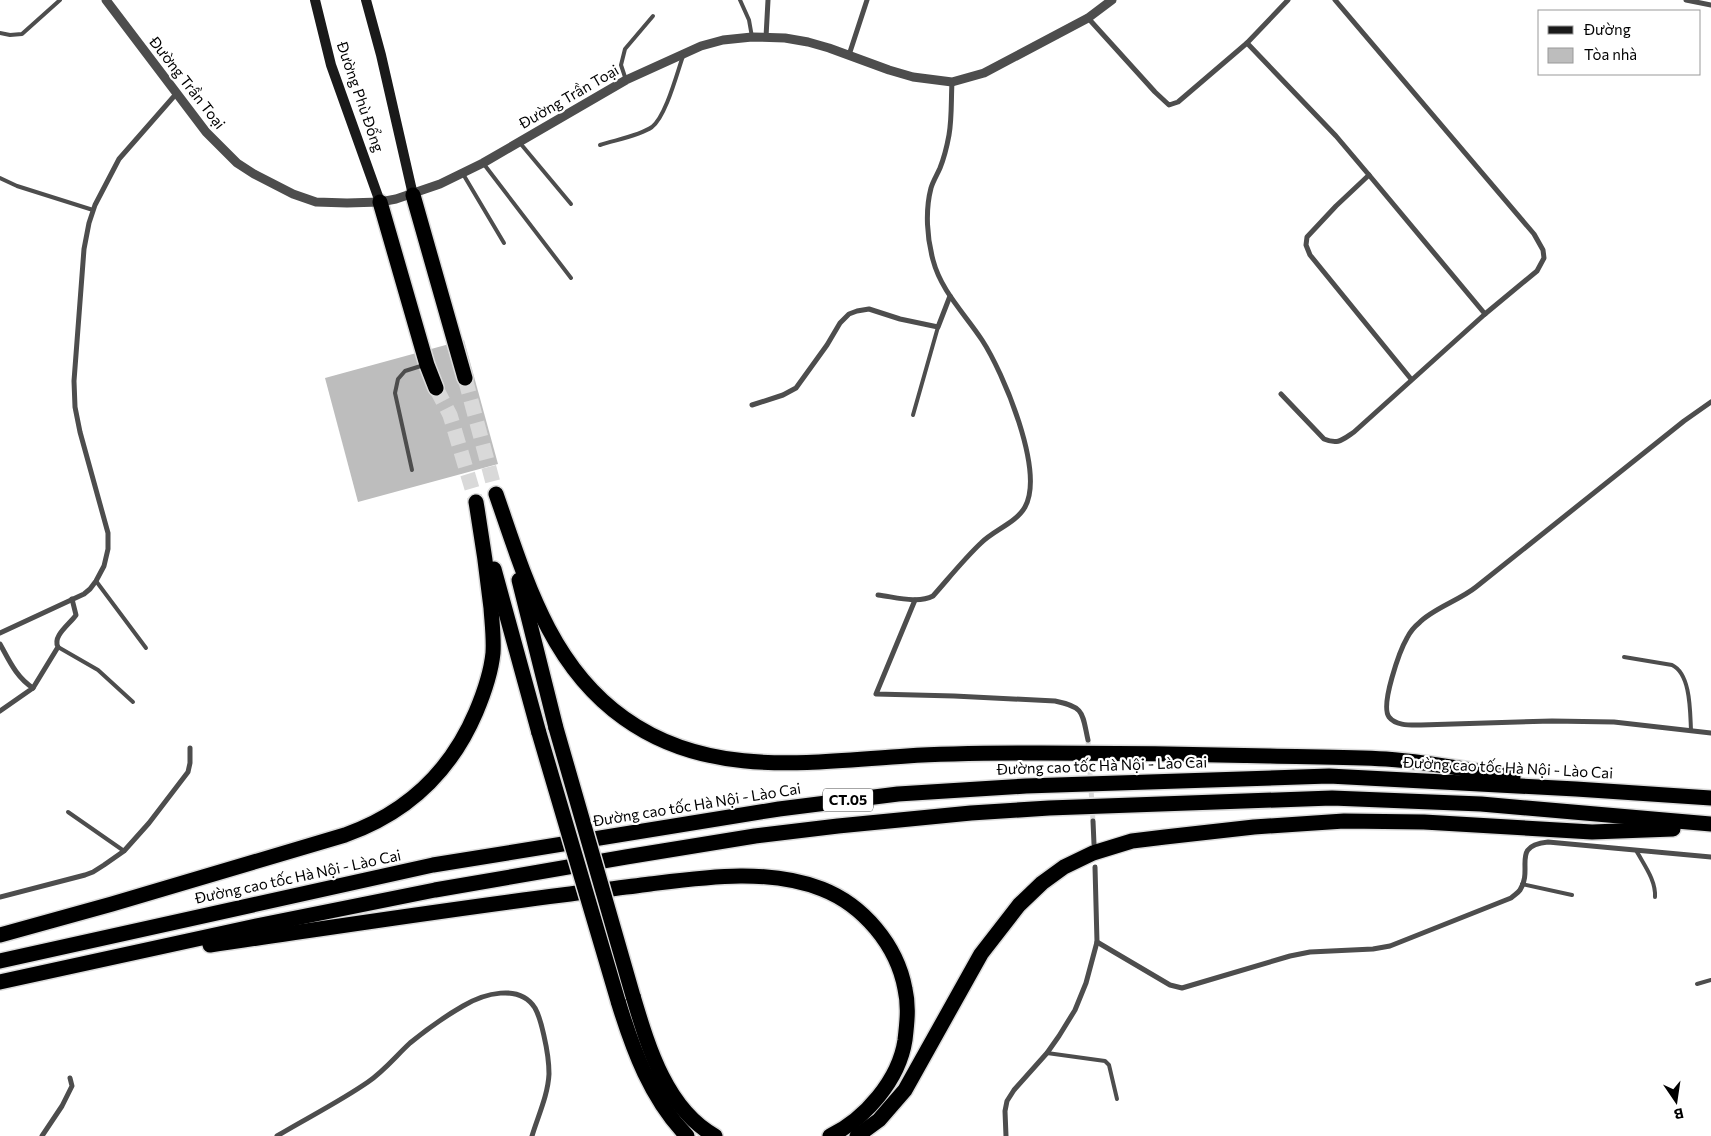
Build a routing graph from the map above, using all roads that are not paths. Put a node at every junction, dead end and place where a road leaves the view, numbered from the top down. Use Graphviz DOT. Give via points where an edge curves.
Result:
graph roads {
  1 [pos="60,0"];
  2 [pos="106,0"];
  3 [pos="315,0"];
  4 [pos="366,0"];
  5 [pos="740,0"];
  6 [pos="768,0"];
  7 [pos="867,0"];
  8 [pos="1112,0"];
  9 [pos="1288,0"];
  10 [pos="1335,0"];
  11 [pos="1686,0"];
  12 [pos="1711,5"];
  13 [pos="653,16"];
  14 [pos="1088,18"];
  15 [pos="0,33"];
  16 [pos="752,37"];
  17 [pos="766,37"];
  18 [pos="1247,43"];
  19 [pos="684,54"];
  20 [pos="849,55"];
  21 [pos="626,80"];
  22 [pos="952,82"];
  23 [pos="176,94"];
  24 [pos="519,142"];
  25 [pos="600,145"];
  26 [pos="483,164"];
  27 [pos="463,174"];
  28 [pos="1369,175"];
  29 [pos="0,178"];
  30 [pos="412,194"];
  31 [pos="380,202"];
  32 [pos="571,204"];
  33 [pos="93,210"];
  34 [pos="504,243"];
  35 [pos="571,278"];
  36 [pos="950,296"];
  37 [pos="1485,314"];
  38 [pos="938,327"];
  39 [pos="426,364"];
  40 [pos="465,378"];
  41 [pos="1411,379"];
  42 [pos="436,388"];
  43 [pos="1281,394"];
  44 [pos="1711,402"];
  45 [pos="752,405"];
  46 [pos="913,415"];
  47 [pos="412,470"];
  48 [pos="96,582"];
  49 [pos="878,595"];
  50 [pos="72,599"];
  51 [pos="915,600"];
  52 [pos="0,634"];
  53 [pos="0,644"];
  54 [pos="58,646"];
  55 [pos="146,648"];
  56 [pos="1624,657"];
  57 [pos="33,688"];
  58 [pos="133,702"];
  59 [pos="0,711"];
  60 [pos="1692,730"];
  61 [pos="1711,733"];
  62 [pos="1088,740"];
  63 [pos="190,748"];
  64 [pos="1576,789"];
  65 [pos="1711,798"];
  66 [pos="68,812"];
  67 [pos="1093,821"];
  68 [pos="1711,826"];
  69 [pos="1094,844"];
  70 [pos="1636,850"];
  71 [pos="124,851"];
  72 [pos="1711,857"];
  73 [pos="1096,866"];
  74 [pos="1522,884"];
  75 [pos="1572,896"];
  76 [pos="0,897"];
  77 [pos="1655,897"];
  78 [pos="0,935"];
  79 [pos="1097,942"];
  80 [pos="0,961"];
  81 [pos="80,964"];
  82 [pos="1711,980"];
  83 [pos="0,982"];
  84 [pos="1697,984"];
  85 [pos="1047,1053"];
  86 [pos="70,1078"];
  87 [pos="1117,1099"];
  88 [pos="42,1136"];
  89 [pos="277,1136"];
  90 [pos="532,1136"];
  91 [pos="687,1136"];
  92 [pos="715,1136"];
  93 [pos="830,1136"];
  94 [pos="857,1136"];
  95 [pos="1006,1136"];
  1 -- 15 [label="lane" via="22,34"];
  2 -- 23 [label="street, Đường Trần Toại"];
  3 -- 31 [label="main road, Đường Phù Đổng" via="331,65"];
  4 -- 30 [label="main road, Đường Phù Đổng"];
  5 -- 16 [label="lane" via="750,20"];
  6 -- 17 [label="street"];
  7 -- 20 [label="street"];
  8 -- 14 [label="street, Đường Trần Toại"];
  9 -- 18 [label="street"];
  10 -- 37 [label="street" via="1534,234 1543,250 1544,258 1537,271"];
  11 -- 12 [label="street"];
  13 -- 21 [label="lane" via="625,49 621,65"];
  14 -- 18 [label="street" via="1170,105 1178,102"];
  14 -- 22 [label="street, Đường Trần Toại" via="984,74"];
  16 -- 17 [label="street, Đường Trần Toại"];
  16 -- 19 [label="street, Đường Trần Toại" via="724,40"];
  17 -- 20 [label="street, Đường Trần Toại" via="808,42"];
  18 -- 28 [label="street"];
  19 -- 21 [label="street, Đường Trần Toại"];
  19 -- 25 [label="lane" via="670,96 654,126"];
  20 -- 22 [label="street, Đường Trần Toại" via="914,77"];
  21 -- 24 [label="street, Đường Trần Toại"];
  22 -- 36 [label="street" via="949,135 931,187 928,216 933,261"];
  23 -- 31 [label="street, Đường Trần Toại" via="221,148 273,185 316,202"];
  23 -- 33 [label="street" via="119,159"];
  24 -- 26 [label="street, Đường Trần Toại"];
  24 -- 32 [label="lane"];
  26 -- 27 [label="street, Đường Trần Toại"];
  26 -- 35 [label="lane"];
  27 -- 30 [label="street, Đường Trần Toại"];
  27 -- 34 [label="lane"];
  28 -- 37 [label="street"];
  28 -- 41 [label="street" via="1307,237 1307,250"];
  29 -- 33 [label="lane"];
  30 -- 31 [label="street, Đường Trần Toại"];
  30 -- 40 [label="highway"];
  31 -- 39 [label="highway"];
  33 -- 48 [label="street" via="84,249 74,381 80,432 108,533 104,566"];
  36 -- 38 [label="street"];
  36 -- 51 [label="street" via="982,339 996,365 1026,447 1030,490 1019,515 982,542 933,596"];
  37 -- 41 [label="street"];
  38 -- 45 [label="street" via="870,309 848,314 796,388"];
  38 -- 46 [label="lane"];
  39 -- 42 [label="highway"];
  39 -- 47 [label="lane" via="405,371 398,379 395,393"];
  41 -- 43 [label="street" via="1341,441 1324,439"];
  44 -- 60 [label="street" via="1472,590 1420,622 1402,646 1386,705 1388,716 1402,724 1614,722"];
  48 -- 50 [label="street" via="84,594"];
  48 -- 55 [label="lane"];
  49 -- 51 [label="street"];
  50 -- 52 [label="street"];
  50 -- 54 [label="street" via="76,615 56,638"];
  51 -- 62 [label="street" via="876,694 1071,705 1082,715"];
  53 -- 57 [label="street" via="18,675"];
  54 -- 57 [label="street"];
  54 -- 58 [label="lane" via="98,670"];
  56 -- 60 [label="lane" via="1678,668 1689,697"];
  57 -- 59 [label="street"];
  60 -- 61 [label="street"];
  63 -- 71 [label="street" via="188,772 150,823"];
  64 -- 65 [label="highway, Đường cao tốc Hà Nội - Lào Cai / CT.05"];
  64 -- 80 [label="highway, Đường cao tốc Hà Nội - Lào Cai / CT.05" via="1329,776 1026,786 898,794 779,809 433,865"];
  64 -- 92 [label="highway, bridge" via="1456,767 1387,759 1163,753 911,756 801,762 735,761 712,757 664,741 624,718 605,703 568,662 549,632 529,587 496,494 556,728 644,1033 668,1085 692,1120"];
  66 -- 71 [label="lane"];
  67 -- 69 [label="street"];
  68 -- 81 [label="highway, CT.05" via="1481,804 1332,798 971,813 755,836 626,857 407,896"];
  68 -- 94 [label="highway" via="1592,832 1424,822 1344,821 1165,836 1132,841 1093,853 1064,867 1019,905 981,954 905,1090 879,1120"];
  70 -- 72 [label="street"];
  70 -- 74 [label="street" via="1535,843 1526,854"];
  70 -- 77 [label="lane" via="1656,888"];
  71 -- 76 [label="street" via="94,872"];
  73 -- 79 [label="street"];
  74 -- 75 [label="lane"];
  74 -- 79 [label="street" via="1511,898 1390,946 1373,950 1310,952 1182,988 1170,985"];
  78 -- 91 [label="highway, bridge" via="345,836 388,816 428,786 463,739 481,700 492,660 490,599 476,502 539,733 628,1035 662,1106"];
  79 -- 85 [label="street" via="1075,1010"];
  81 -- 83 [label="highway, CT.05"];
  81 -- 93 [label="highway" via="436,911 686,879 736,876 798,882 822,889 850,904 874,925 894,955 905,989 908,1019 903,1049 890,1081 868,1109"];
  82 -- 84 [label="lane"];
  85 -- 87 [label="lane" via="1105,1061 1109,1065"];
  85 -- 95 [label="street" via="1007,1101"];
  86 -- 88 [label="street" via="72,1086"];
  89 -- 90 [label="street" via="367,1082 440,1020 489,995 506,993 524,997 534,1006 548,1053 546,1091"];
}
